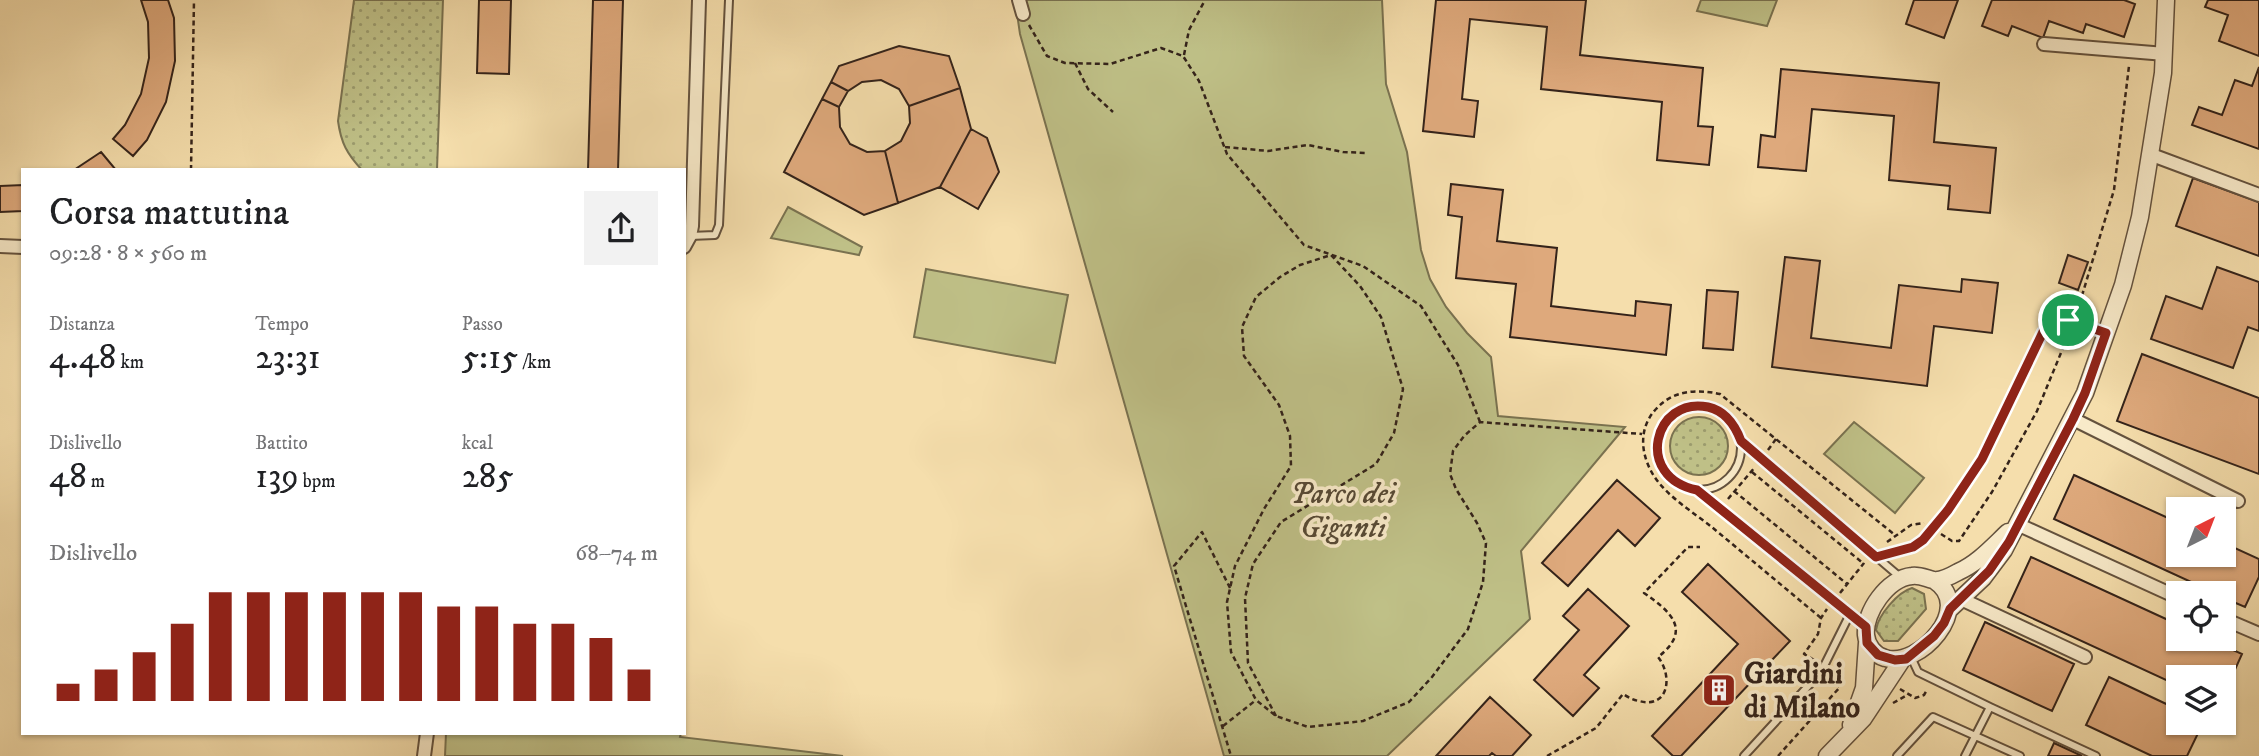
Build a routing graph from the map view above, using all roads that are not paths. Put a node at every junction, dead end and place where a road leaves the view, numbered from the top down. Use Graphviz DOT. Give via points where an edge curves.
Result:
graph roads {
  1 [pos="699,0"];
  2 [pos="729,0"];
  3 [pos="1019,0"];
  4 [pos="2166,0"];
  5 [pos="1023,14"];
  6 [pos="2044,44"];
  7 [pos="2165,54"];
  8 [pos="2152,155"];
  9 [pos="2259,195"];
  10 [pos="687,242"];
  11 [pos="0,246"];
  12 [pos="21,247"];
  13 [pos="2106,333"];
  14 [pos="2073,419"];
  15 [pos="1741,441"];
  16 [pos="1697,490"];
  17 [pos="2238,501"];
  18 [pos="2017,524"];
  19 [pos="1876,557"];
  20 [pos="1902,579"];
  21 [pos="1935,581"];
  22 [pos="2166,592"];
  23 [pos="1955,604"];
  24 [pos="1850,614"];
  25 [pos="2236,624"];
  26 [pos="1866,635"];
  27 [pos="2259,635"];
  28 [pos="2085,657"];
  29 [pos="1906,658"];
  30 [pos="1990,707"];
  31 [pos="426,735"];
  32 [pos="1975,736"];
  33 [pos="1832,751"];
  34 [pos="424,756"];
  35 [pos="1744,756"];
  36 [pos="1897,756"];
  37 [pos="1965,756"];
  38 [pos="2020,756"];
  39 [pos="2096,756"];
  1 -- 10 [label="street"];
  2 -- 10 [label="lane" via="719,225 715,235"];
  3 -- 5 [label="street"];
  4 -- 7 [label="street"];
  6 -- 7 [label="street"];
  7 -- 8 [label="street"];
  8 -- 9 [label="street"];
  8 -- 13 [label="street" via="2137,232"];
  11 -- 12 [label="street"];
  13 -- 14 [label="street"];
  13 -- 19 [label="lane" via="2068,320 2049,325 1982,459 1948,510 1913,547"];
  14 -- 17 [label="street"];
  14 -- 18 [label="street"];
  15 -- 16 [label="lane" via="1741,454 1731,476 1709,489"];
  15 -- 16 [label="lane" via="1732,422 1714,409 1692,406 1668,419 1657,443 1663,470 1683,487"];
  15 -- 19 [label="lane"];
  16 -- 24 [label="lane"];
  18 -- 21 [label="street" via="1972,565"];
  18 -- 22 [label="street"];
  18 -- 23 [label="street" via="1994,564"];
  19 -- 20 [label="lane"];
  20 -- 21 [label="street" via="1920,576"];
  20 -- 26 [label="street" via="1876,603"];
  21 -- 23 [label="street"];
  23 -- 28 [label="street"];
  23 -- 29 [label="street" via="1938,632"];
  24 -- 26 [label="lane"];
  24 -- 35 [label="lane" via="1821,672"];
  25 -- 27 [label="street"];
  26 -- 29 [label="street" via="1881,657"];
  26 -- 33 [label="street" via="1862,696 1853,722"];
  29 -- 30 [label="lane" via="1918,672"];
  29 -- 33 [label="street" via="1863,719"];
  30 -- 32 [label="lane"];
  30 -- 39 [label="lane"];
  31 -- 34 [label="street"];
  32 -- 36 [label="lane" via="1933,717"];
  32 -- 37 [label="lane"];
  32 -- 38 [label="lane"];
}
